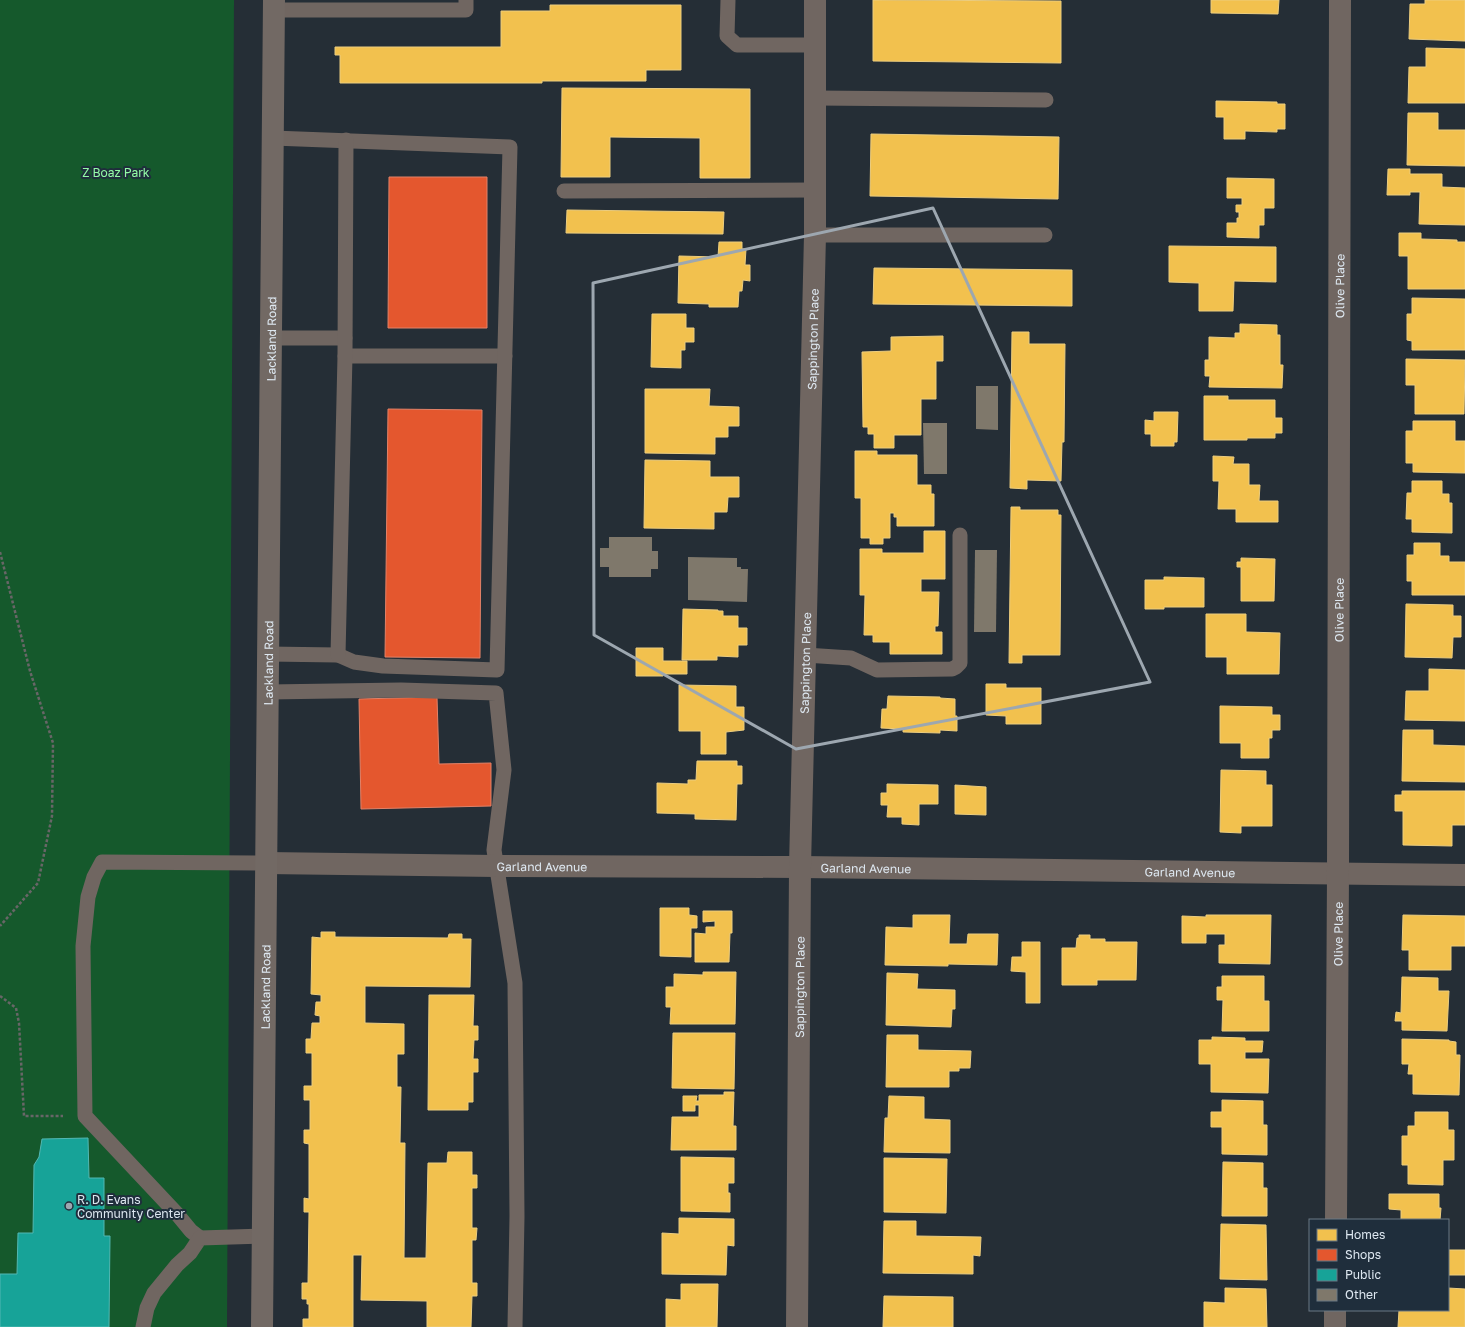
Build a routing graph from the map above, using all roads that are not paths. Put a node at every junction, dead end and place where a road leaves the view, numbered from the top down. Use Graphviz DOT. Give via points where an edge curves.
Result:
graph roads {
  1 [pos="466,0"];
  2 [pos="728,0"];
  3 [pos="815,0"];
  4 [pos="1340,0"];
  5 [pos="274,5"];
  6 [pos="815,45"];
  7 [pos="815,98"];
  8 [pos="1046,100"];
  9 [pos="273,138"];
  10 [pos="346,140"];
  11 [pos="814,190"];
  12 [pos="564,191"];
  13 [pos="814,235"];
  14 [pos="1045,235"];
  15 [pos="271,338"];
  16 [pos="345,338"];
  17 [pos="345,356"];
  18 [pos="506,356"];
  19 [pos="960,535"];
  20 [pos="268,654"];
  21 [pos="338,655"];
  22 [pos="805,655"];
  23 [pos="268,692"];
  24 [pos="266,863"];
  25 [pos="496,866"];
  26 [pos="800,867"];
  27 [pos="1338,873"];
  28 [pos="1465,874"];
  29 [pos="1336,1219"];
  30 [pos="263,1236"];
  31 [pos="200,1238"];
  32 [pos="1335,1311"];
  33 [pos="143,1327"];
  34 [pos="262,1327"];
  35 [pos="515,1327"];
  36 [pos="797,1327"];
  37 [pos="1335,1327"];
  1 -- 5 [label="lane" via="466,10"];
  2 -- 6 [label="lane" via="727,36 737,45"];
  3 -- 6 [label="street, Sappington Place"];
  4 -- 27 [label="street, Olive Place"];
  5 -- 9 [label="street, Lackland Road"];
  6 -- 7 [label="street, Sappington Place"];
  7 -- 8 [label="lane"];
  7 -- 11 [label="street, Sappington Place"];
  9 -- 10 [label="lane"];
  9 -- 15 [label="street, Lackland Road"];
  10 -- 16 [label="lane"];
  10 -- 18 [label="lane" via="510,147"];
  11 -- 12 [label="lane"];
  11 -- 13 [label="street, Sappington Place"];
  13 -- 14 [label="lane"];
  13 -- 22 [label="street, Sappington Place"];
  15 -- 16 [label="lane"];
  15 -- 20 [label="street, Lackland Road"];
  16 -- 17 [label="lane"];
  17 -- 18 [label="lane"];
  17 -- 21 [label="lane"];
  18 -- 21 [label="lane" via="498,670 383,666 354,662"];
  19 -- 22 [label="lane" via="960,663 956,667 877,670 851,658"];
  20 -- 21 [label="lane"];
  20 -- 23 [label="street, Lackland Road"];
  22 -- 26 [label="street, Sappington Place"];
  23 -- 24 [label="street, Lackland Road"];
  23 -- 25 [label="lane" via="401,690 496,693 504,770 494,850"];
  24 -- 25 [label="street, Garland Avenue"];
  24 -- 30 [label="street, Lackland Road"];
  24 -- 31 [label="lane" via="102,862 88,896 83,946 85,1116"];
  25 -- 26 [label="street, Garland Avenue"];
  25 -- 35 [label="lane" via="515,983"];
  26 -- 27 [label="street, Garland Avenue"];
  26 -- 36 [label="street, Sappington Place"];
  27 -- 28 [label="street, Garland Avenue"];
  27 -- 29 [label="street, Olive Place"];
  30 -- 31 [label="lane"];
  30 -- 34 [label="street, Lackland Road"];
  31 -- 33 [label="lane" via="154,1293 147,1308"];
  32 -- 37 [label="street"];
}
